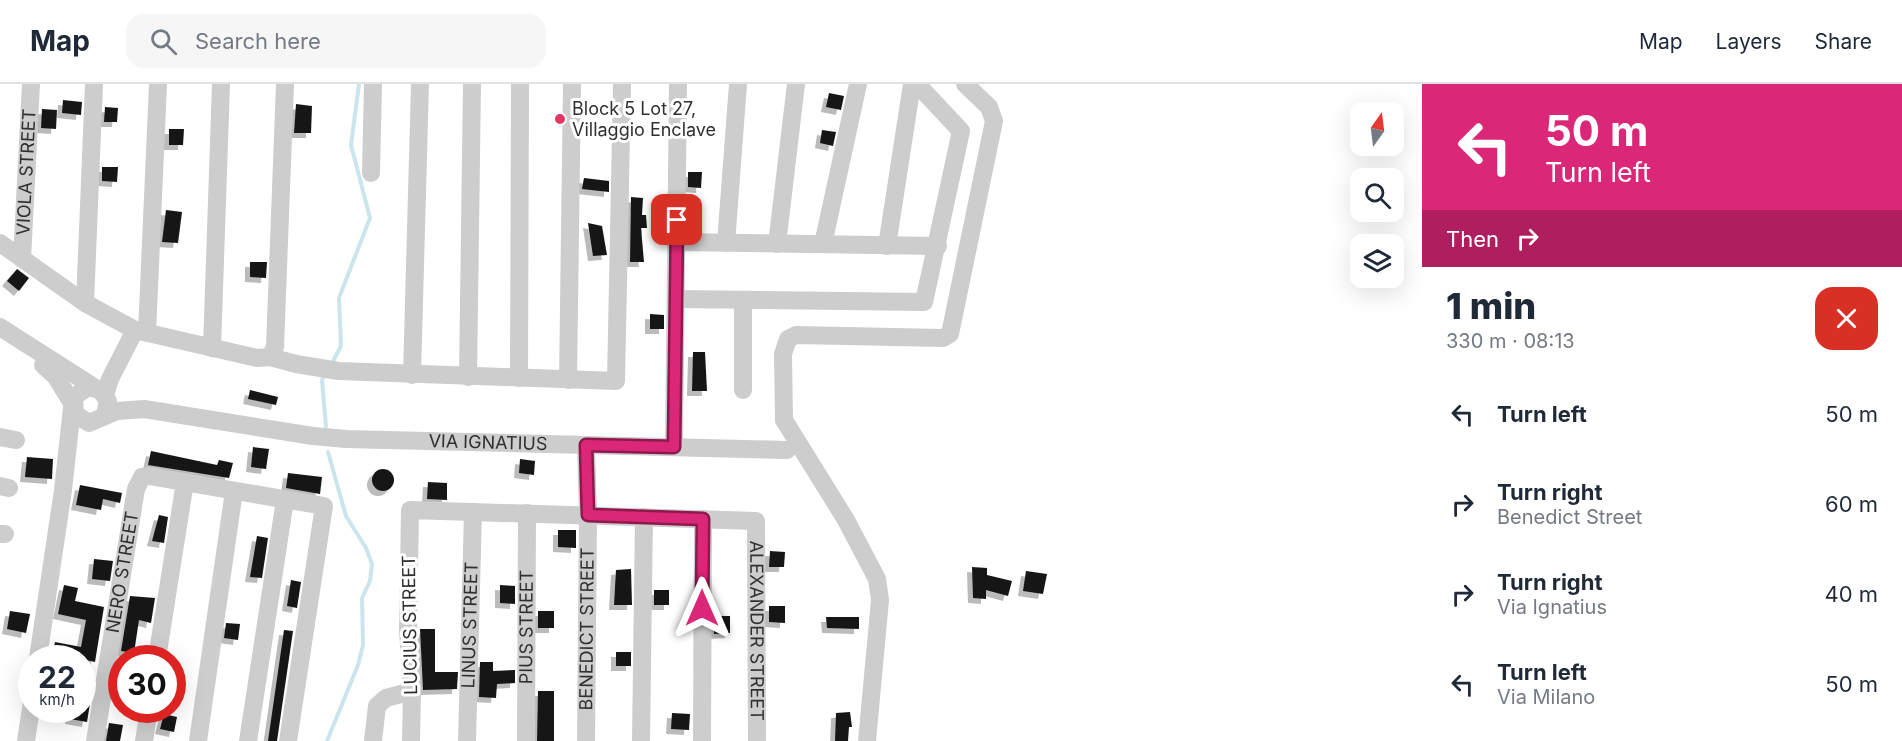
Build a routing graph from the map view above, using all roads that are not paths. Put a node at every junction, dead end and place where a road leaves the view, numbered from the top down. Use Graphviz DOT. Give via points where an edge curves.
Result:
graph roads {
  1 [pos="31,84"];
  2 [pos="94,84"];
  3 [pos="158,84"];
  4 [pos="221,84"];
  5 [pos="285,84"];
  6 [pos="373,84"];
  7 [pos="420,84"];
  8 [pos="472,84"];
  9 [pos="520,84"];
  10 [pos="572,84"];
  11 [pos="621,84"];
  12 [pos="678,84"];
  13 [pos="738,84"];
  14 [pos="796,84"];
  15 [pos="858,84"];
  16 [pos="912,84"];
  17 [pos="917,84"];
  18 [pos="964,84"];
  19 [pos="985,93"];
  20 [pos="371,173"];
  21 [pos="676,242"];
  22 [pos="0,243"];
  23 [pos="726,243"];
  24 [pos="777,244"];
  25 [pos="823,244"];
  26 [pos="887,246"];
  27 [pos="938,246"];
  28 [pos="22,259"];
  29 [pos="676,299"];
  30 [pos="743,300"];
  31 [pos="85,303"];
  32 [pos="0,328"];
  33 [pos="141,332"];
  34 [pos="212,348"];
  35 [pos="270,357"];
  36 [pos="412,375"];
  37 [pos="468,377"];
  38 [pos="519,378"];
  39 [pos="568,380"];
  40 [pos="102,389"];
  41 [pos="743,390"];
  42 [pos="72,406"];
  43 [pos="191,415"];
  44 [pos="100,419"];
  45 [pos="586,445"];
  46 [pos="674,447"];
  47 [pos="787,450"];
  48 [pos="185,482"];
  49 [pos="63,490"];
  50 [pos="234,491"];
  51 [pos="285,500"];
  52 [pos="473,512"];
  53 [pos="527,513"];
  54 [pos="588,515"];
  55 [pos="644,517"];
  56 [pos="703,519"];
  57 [pos="40,645"];
  58 [pos="159,645"];
  59 [pos="412,690"];
  60 [pos="29,723"];
  61 [pos="147,723"];
  62 [pos="26,741"];
  63 [pos="95,741"];
  64 [pos="144,741"];
  65 [pos="198,741"];
  66 [pos="248,741"];
  67 [pos="288,741"];
  68 [pos="374,741"];
  69 [pos="411,741"];
  70 [pos="467,741"];
  71 [pos="526,741"];
  72 [pos="586,741"];
  73 [pos="641,741"];
  74 [pos="702,741"];
  75 [pos="757,741"];
  76 [pos="867,741"];
  1 -- 28 [label="street, VIOLA STREET"];
  2 -- 31 [label="street"];
  3 -- 33 [label="street"];
  4 -- 34 [label="street"];
  5 -- 35 [label="street" via="275,347"];
  6 -- 20 [label="street"];
  7 -- 36 [label="street"];
  8 -- 37 [label="street"];
  9 -- 38 [label="street"];
  10 -- 39 [label="street"];
  11 -- 39 [label="street" via="616,381"];
  12 -- 21 [label="street"];
  13 -- 23 [label="street"];
  14 -- 24 [label="street"];
  15 -- 25 [label="street"];
  16 -- 26 [label="street"];
  17 -- 27 [label="street" via="961,130"];
  18 -- 19 [label="street"];
  19 -- 76 [label="street" via="993,113 993,129 950,334 943,338 796,335 788,339 783,354 787,428 846,520 879,588"];
  21 -- 23 [label="street"];
  21 -- 29 [label="street"];
  22 -- 28 [label="street"];
  23 -- 24 [label="street"];
  24 -- 25 [label="street"];
  25 -- 26 [label="street"];
  26 -- 27 [label="street"];
  27 -- 30 [label="street" via="924,302"];
  28 -- 31 [label="street"];
  29 -- 30 [label="street"];
  29 -- 46 [label="street"];
  30 -- 41 [label="street"];
  31 -- 33 [label="street"];
  32 -- 40 [label="street, VIA IGNATIUS"];
  32 -- 42 [label="street, VIA IGNATIUS" via="49,369"];
  33 -- 34 [label="street"];
  33 -- 40 [label="street"];
  34 -- 35 [label="street"];
  35 -- 36 [label="street" via="339,371"];
  36 -- 37 [label="street"];
  37 -- 38 [label="street"];
  38 -- 39 [label="street"];
  40 -- 42 [label="street" via="82,389"];
  40 -- 43 [label="street, VIA IGNATIUS"];
  40 -- 44 [label="street" via="108,406"];
  42 -- 44 [label="street" via="83,421"];
  42 -- 49 [label="street"];
  43 -- 44 [label="street, VIA IGNATIUS" via="129,409"];
  43 -- 45 [label="street, VIA IGNATIUS" via="346,439"];
  44 -- 49 [label="street" via="77,446"];
  45 -- 46 [label="street, VIA IGNATIUS"];
  45 -- 54 [label="street, BENEDICT STREET"];
  46 -- 47 [label="street, VIA IGNATIUS"];
  48 -- 50 [label="street"];
  48 -- 58 [label="street"];
  48 -- 63 [label="street, NERO STREET" via="142,477 136,489"];
  49 -- 57 [label="street"];
  50 -- 51 [label="street"];
  50 -- 65 [label="street"];
  51 -- 66 [label="street"];
  51 -- 67 [label="street" via="324,506"];
  52 -- 53 [label="street"];
  52 -- 59 [label="street, LUCIUS STREET" via="410,510 408,630"];
  52 -- 70 [label="street, LINUS STREET"];
  53 -- 54 [label="street"];
  53 -- 71 [label="street, PIUS STREET"];
  54 -- 55 [label="street"];
  54 -- 72 [label="street, BENEDICT STREET"];
  55 -- 56 [label="street"];
  55 -- 73 [label="street"];
  56 -- 74 [label="street"];
  56 -- 75 [label="street, ALEXANDER STREET" via="756,521"];
  59 -- 68 [label="street" via="386,698 377,706"];
  59 -- 69 [label="street, LUCIUS STREET"];
  60 -- 62 [label="street"];
  61 -- 64 [label="street"];
}
